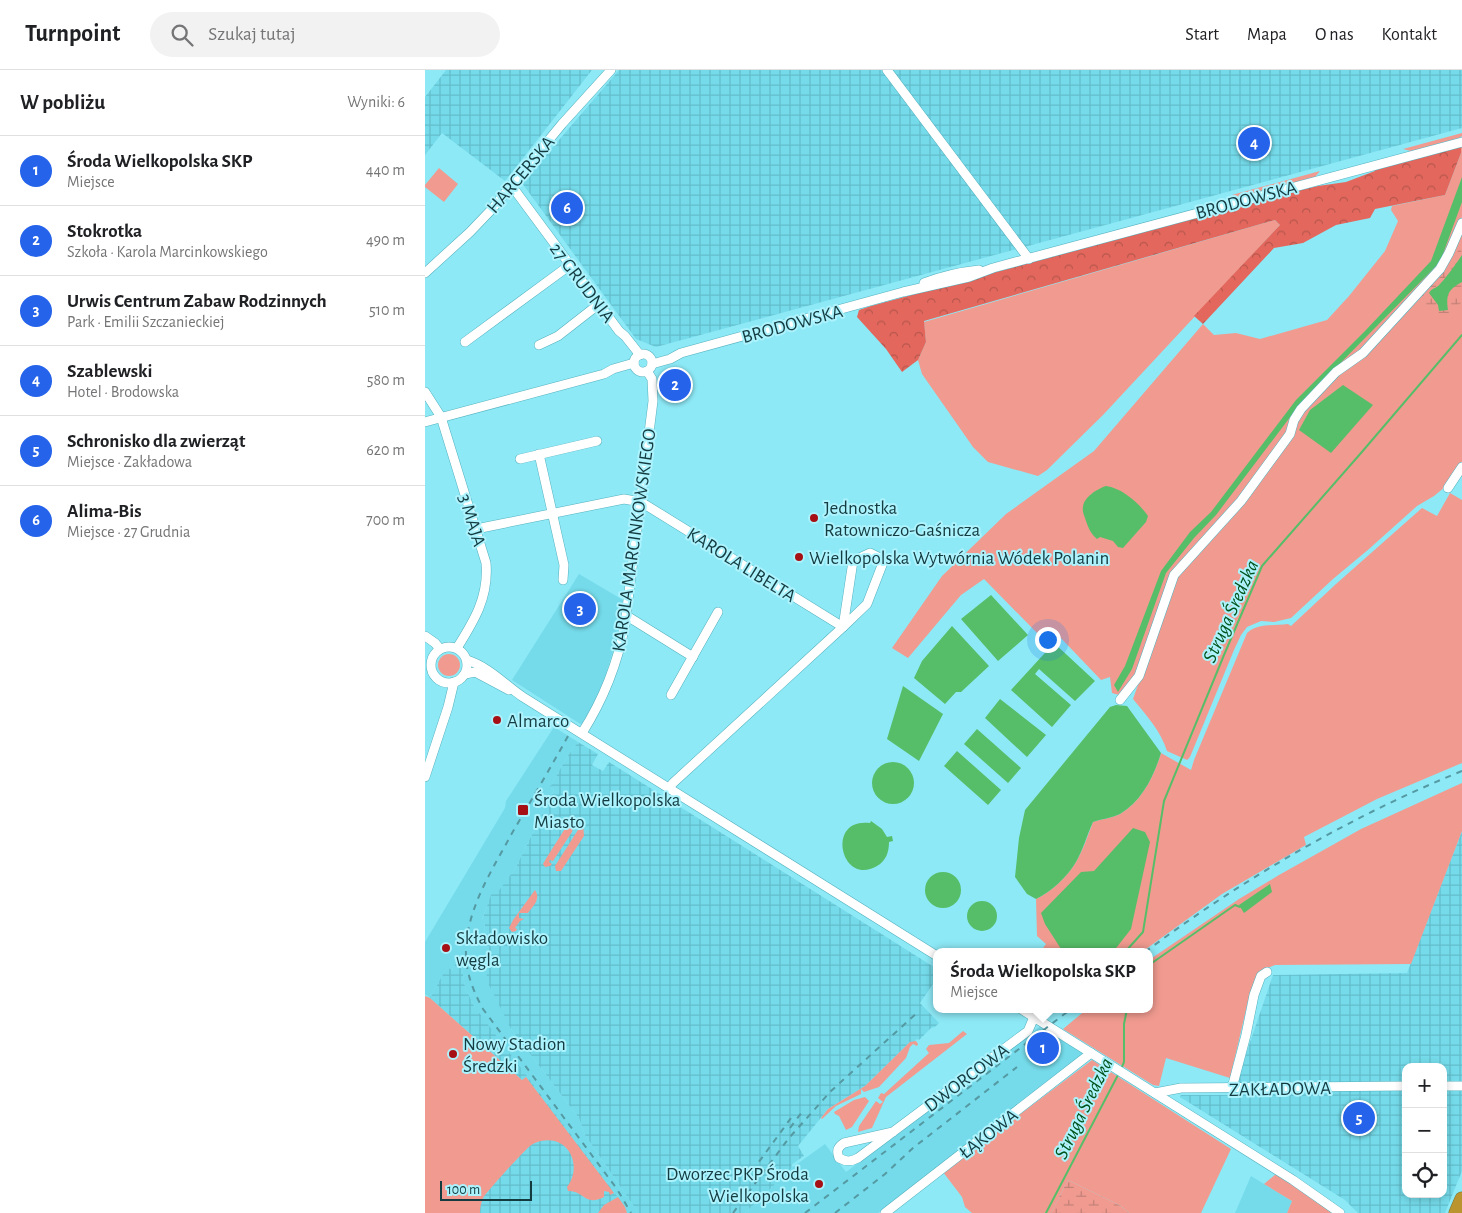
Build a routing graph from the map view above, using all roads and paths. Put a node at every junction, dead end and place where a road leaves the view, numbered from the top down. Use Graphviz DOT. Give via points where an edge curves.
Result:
graph roads {
  1 [pos="611,70"];
  2 [pos="887,70"];
  3 [pos="1462,142"];
  4 [pos="511,185"];
  5 [pos="1462,223"];
  6 [pos="1029,258"];
  7 [pos="570,265"];
  8 [pos="425,273"];
  9 [pos="599,304"];
  10 [pos="465,342"];
  11 [pos="539,345"];
  12 [pos="637,361"];
  13 [pos="650,364"];
  14 [pos="425,392"];
  15 [pos="441,417"];
  16 [pos="425,422"];
  17 [pos="597,441"];
  18 [pos="539,454"];
  19 [pos="520,459"];
  20 [pos="1462,468"];
  21 [pos="1448,488"];
  22 [pos="641,502"];
  23 [pos="553,514"];
  24 [pos="477,529"];
  25 [pos="563,580"];
  26 [pos="718,612"];
  27 [pos="627,616"];
  28 [pos="843,627"];
  29 [pos="425,636"];
  30 [pos="457,648"];
  31 [pos="440,649"];
  32 [pos="693,657"];
  33 [pos="467,660"];
  34 [pos="429,674"];
  35 [pos="465,674"];
  36 [pos="454,682"];
  37 [pos="516,693"];
  38 [pos="671,695"];
  39 [pos="1120,700"];
  40 [pos="582,733"];
  41 [pos="425,777"];
  42 [pos="669,788"];
  43 [pos="933,953"];
  44 [pos="1267,972"];
  45 [pos="1028,1013"];
  46 [pos="1034,1017"];
  47 [pos="1094,1056"];
  48 [pos="1402,1086"];
  49 [pos="1447,1086"];
  50 [pos="1462,1086"];
  51 [pos="1232,1088"];
  52 [pos="1155,1094"];
  53 [pos="893,1132"];
  54 [pos="1462,1199"];
  55 [pos="885,1213"];
  56 [pos="1340,1213"];
  57 [pos="1456,1213"];
  1 -- 4 [label="street, HARCERSKA"];
  2 -- 6 [label="street"];
  3 -- 6 [label="street, BRODOWSKA"];
  4 -- 7 [label="street, 27 GRUDNIA"];
  4 -- 8 [label="street, HARCERSKA" via="470,232"];
  5 -- 39 [label="street" via="1440,270 1363,353 1337,372 1301,409 1290,434 1241,501 1175,575 1139,676"];
  6 -- 13 [label="street, BRODOWSKA"];
  7 -- 9 [label="street, 27 GRUDNIA"];
  7 -- 10 [label="street"];
  9 -- 11 [label="street" via="558,336"];
  9 -- 12 [label="street, 27 GRUDNIA"];
  12 -- 13 [label="street" via="643,354"];
  12 -- 13 [label="street" via="643,372"];
  12 -- 15 [label="street" via="615,374 604,374"];
  13 -- 22 [label="street, KAROLA MARCINKOWSKIEGO" via="654,395"];
  14 -- 15 [label="street, 3 MAJA"];
  15 -- 16 [label="street"];
  15 -- 24 [label="street, 3 MAJA"];
  17 -- 18 [label="street"];
  18 -- 19 [label="street"];
  18 -- 23 [label="street"];
  20 -- 21 [label="street"];
  22 -- 23 [label="street" via="624,499"];
  22 -- 27 [label="street, KAROLA MARCINKOWSKIEGO"];
  22 -- 28 [label="street, KAROLA LIBELTA"];
  23 -- 24 [label="street"];
  23 -- 25 [label="street" via="564,565"];
  24 -- 30 [label="street, 3 MAJA" via="486,564 486,586 481,608"];
  26 -- 32 [label="street"];
  27 -- 32 [label="street"];
  27 -- 40 [label="street, KAROLA MARCINKOWSKIEGO" via="611,676"];
  28 -- 28 [label="street" via="867,604 884,560 870,553 853,561"];
  28 -- 42 [label="street"];
  29 -- 31 [label="street"];
  30 -- 31 [label="street"];
  30 -- 33 [label="street"];
  31 -- 34 [label="street" via="432,659"];
  32 -- 38 [label="street"];
  33 -- 35 [label="street"];
  33 -- 37 [label="street" via="503,680"];
  34 -- 36 [label="street" via="441,681"];
  35 -- 36 [label="street"];
  35 -- 37 [label="street" via="479,674"];
  36 -- 41 [label="street"];
  37 -- 40 [label="street"];
  40 -- 42 [label="street"];
  42 -- 43 [label="street"];
  44 -- 51 [label="street" via="1261,976 1253,995"];
  45 -- 46 [label="street"];
  46 -- 47 [label="street"];
  46 -- 53 [label="street, DWORCOWA" via="1028,1031"];
  47 -- 52 [label="street"];
  47 -- 55 [label="street, ŁĄKOWA"];
  48 -- 51 [label="street, ZAKŁADOWA"];
  49 -- 50 [label="street"];
  51 -- 52 [label="street, ZAKŁADOWA" via="1181,1088"];
  52 -- 56 [label="street" via="1303,1186"];
  53 -- 53 [label="street, DWORCOWA" via="844,1143 838,1147 839,1158 851,1161"];
  54 -- 57 [label="highway"];
}
